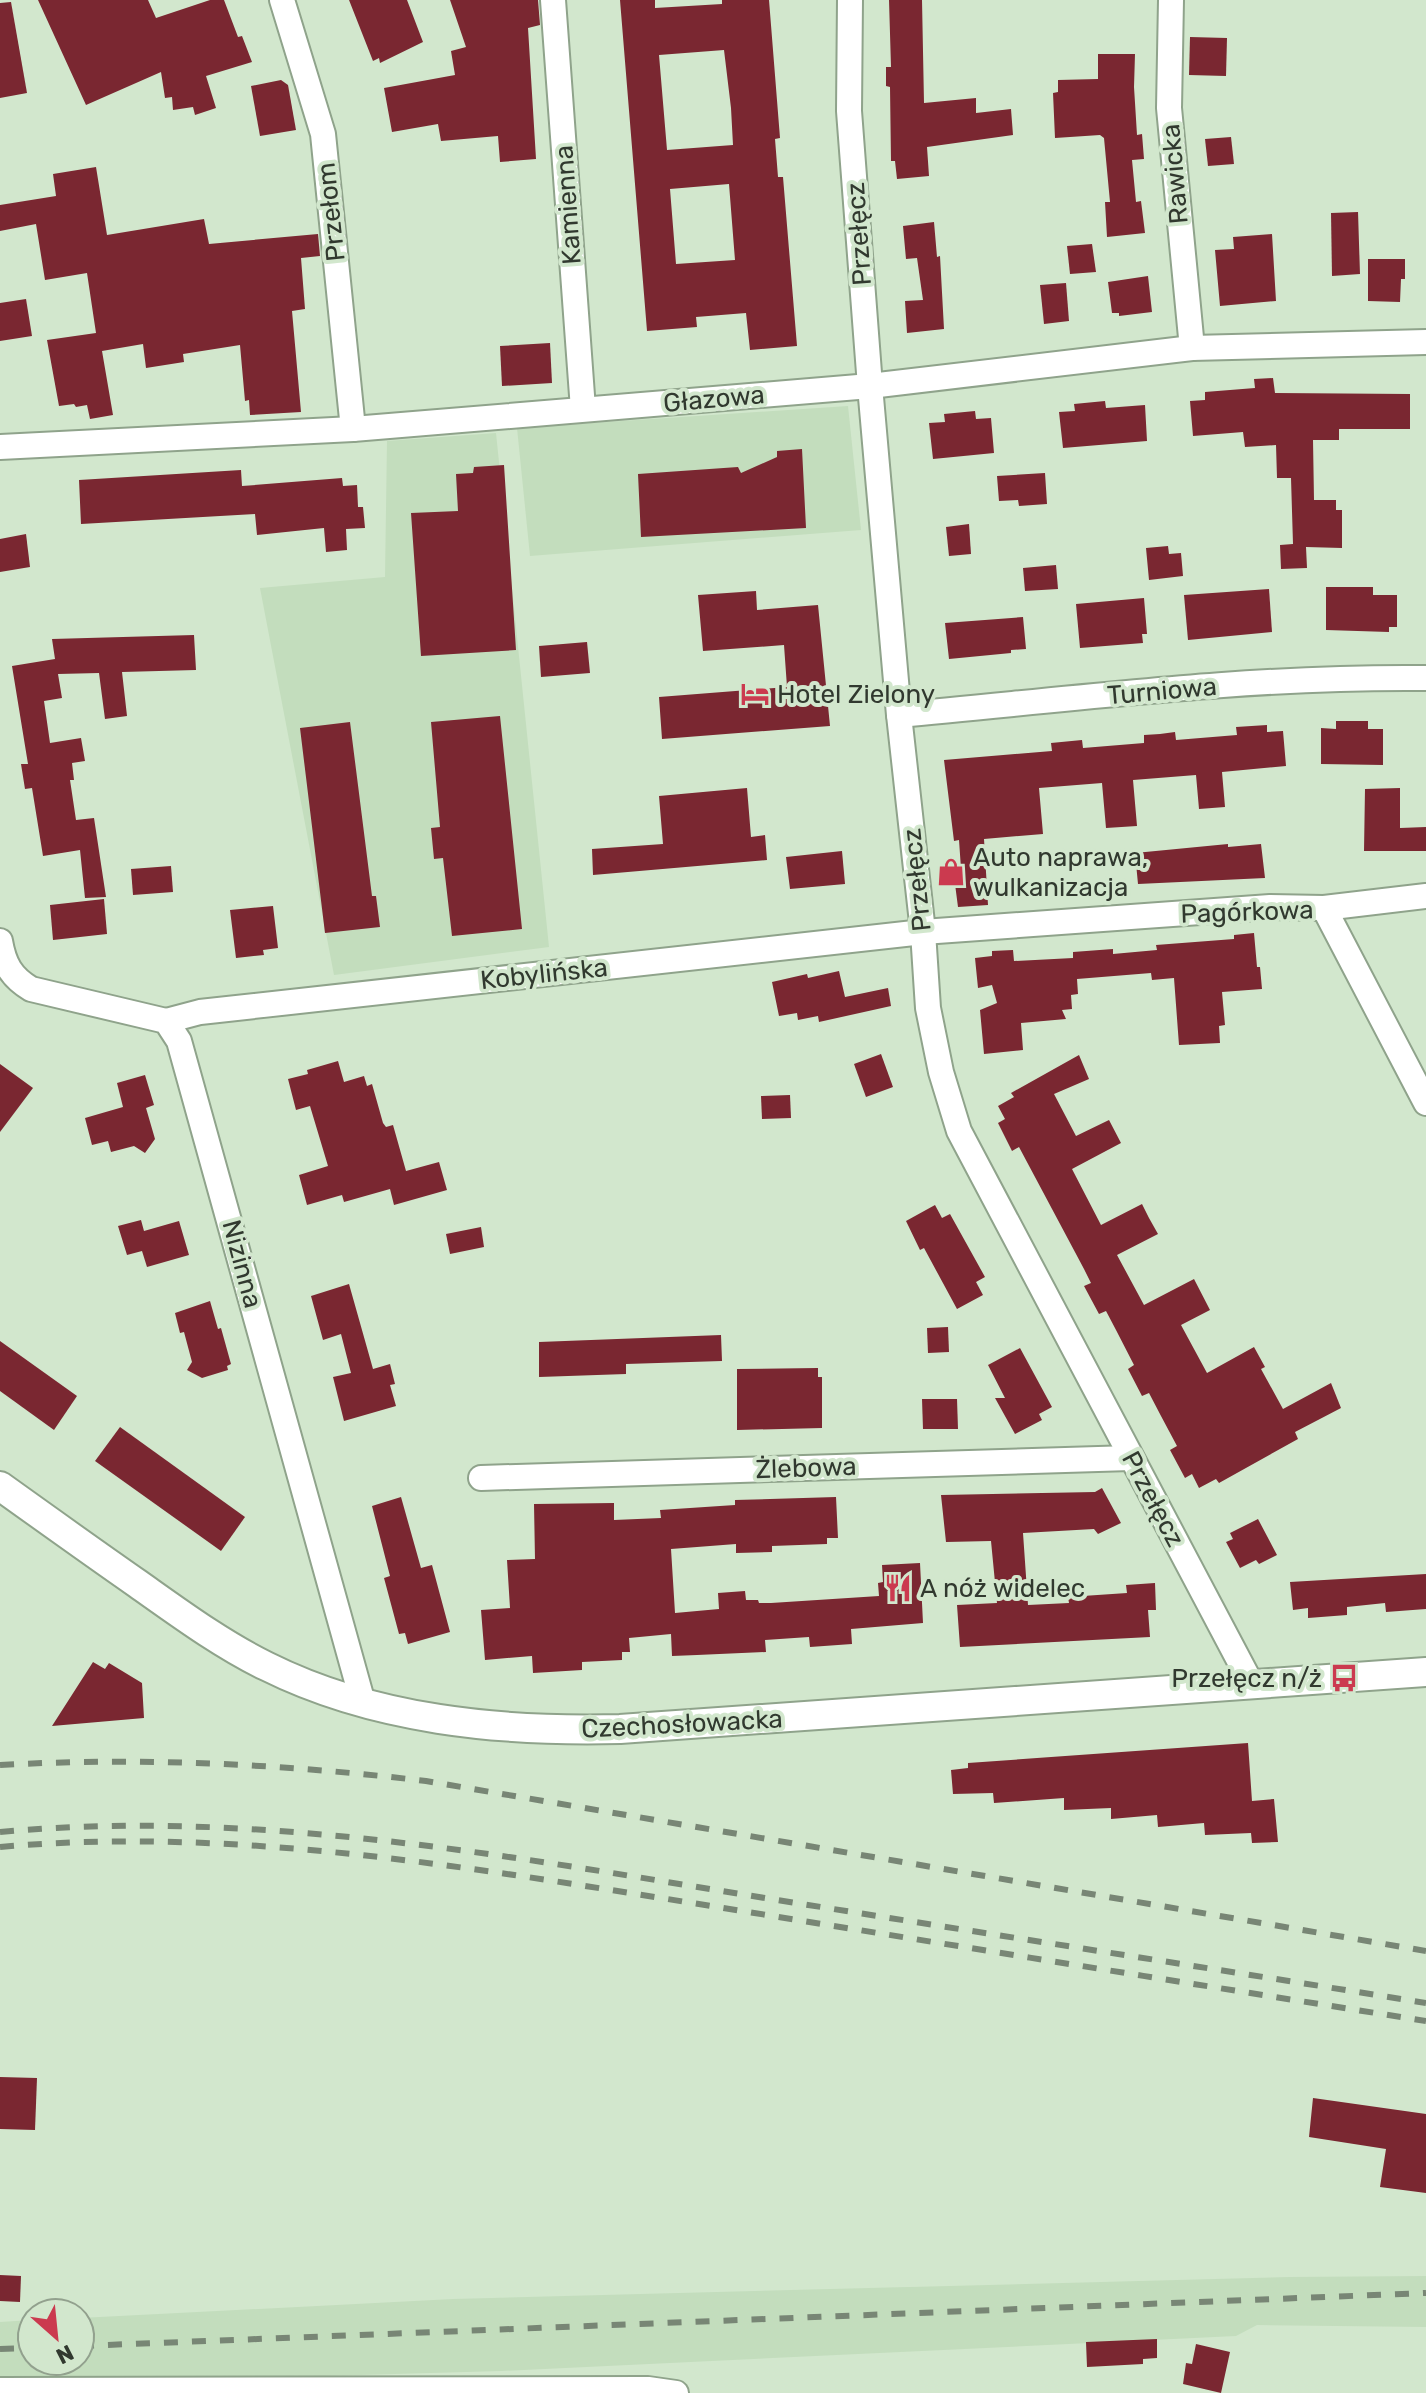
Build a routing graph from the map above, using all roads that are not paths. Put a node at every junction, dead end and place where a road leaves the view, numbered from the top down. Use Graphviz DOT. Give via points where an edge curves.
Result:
graph roads {
  1 [pos="282,0"];
  2 [pos="553,0"];
  3 [pos="850,0"];
  4 [pos="1171,0"];
  5 [pos="1426,342"];
  6 [pos="1192,348"];
  7 [pos="870,386"];
  8 [pos="583,409"];
  9 [pos="353,429"];
  10 [pos="0,447"];
  11 [pos="1426,678"];
  12 [pos="899,715"];
  13 [pos="1426,896"];
  14 [pos="1324,908"];
  15 [pos="923,932"];
  16 [pos="0,941"];
  17 [pos="166,1021"];
  18 [pos="1426,1103"];
  19 [pos="1131,1458"];
  20 [pos="481,1478"];
  21 [pos="0,1486"];
  22 [pos="1426,1672"];
  23 [pos="1252,1685"];
  24 [pos="363,1703"];
  25 [pos="0,2390"];
  26 [pos="676,2393"];
  1 -- 9 [label="street, Przełom" via="323,134"];
  2 -- 8 [label="street, Kamienna"];
  3 -- 7 [label="street, Przełęcz" via="849,111"];
  4 -- 6 [label="street, Rawicka" via="1169,108"];
  5 -- 6 [label="street, Głazowa"];
  6 -- 7 [label="street, Głazowa"];
  7 -- 8 [label="street, Głazowa"];
  7 -- 12 [label="street, Przełęcz"];
  8 -- 9 [label="street, Głazowa"];
  9 -- 10 [label="street, Głazowa"];
  11 -- 12 [label="street, Turniowa" via="1340,677"];
  12 -- 15 [label="street, Przełęcz"];
  13 -- 14 [label="street, Pagórkowa"];
  14 -- 15 [label="street, Pagórkowa" via="1270,907"];
  14 -- 18 [label="street"];
  15 -- 17 [label="street, Kobylińska" via="200,1012"];
  15 -- 19 [label="street, Przełęcz" via="928,1008 959,1131"];
  16 -- 17 [label="street" via="9,971 31,989"];
  17 -- 24 [label="street, Nizinna" via="186,1059"];
  19 -- 20 [label="street, Żlebowa"];
  19 -- 23 [label="street, Przełęcz"];
  21 -- 24 [label="street, Czechosłowacka" via="226,1644 280,1673"];
  22 -- 23 [label="street, Czechosłowacka"];
  23 -- 24 [label="street, Czechosłowacka" via="583,1730 469,1724"];
  25 -- 26 [label="street"];
}
